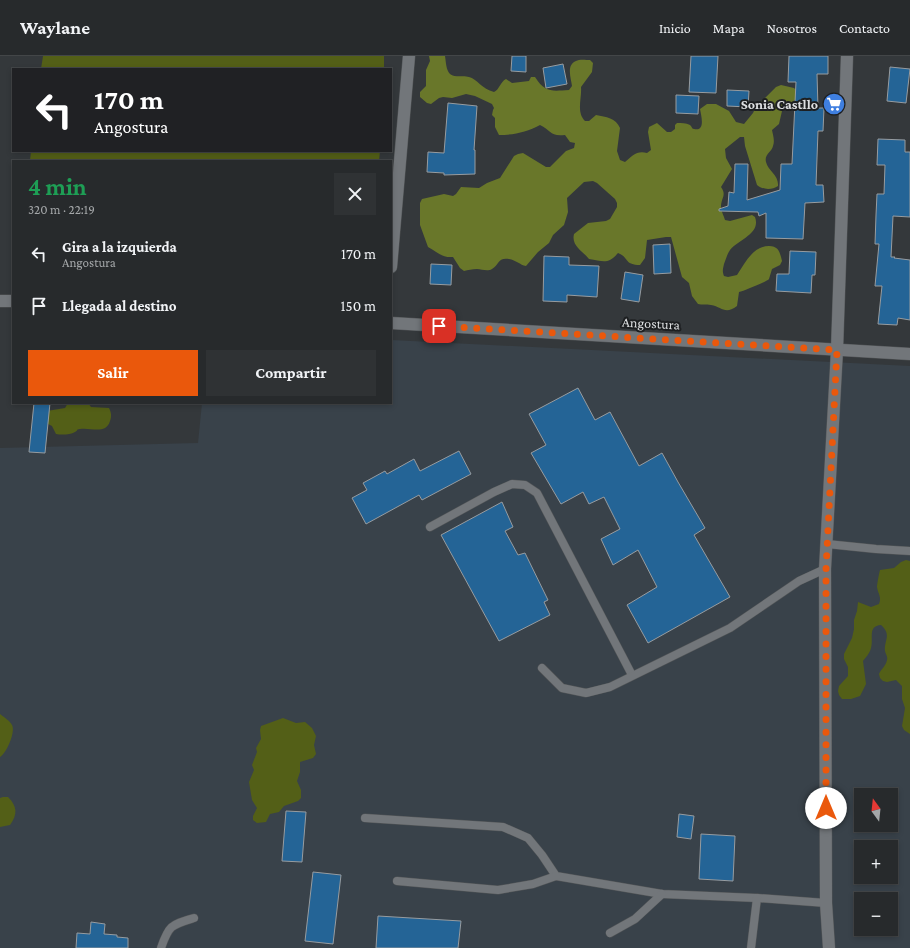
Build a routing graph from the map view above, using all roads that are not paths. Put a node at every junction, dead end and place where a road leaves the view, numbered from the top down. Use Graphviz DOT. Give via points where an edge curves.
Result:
graph roads {
  1 [pos="409,56"];
  2 [pos="847,56"];
  3 [pos="392,255"];
  4 [pos="0,301"];
  5 [pos="12,302"];
  6 [pos="392,323"];
  7 [pos="837,350"];
  8 [pos="910,354"];
  9 [pos="430,527"];
  10 [pos="827,544"];
  11 [pos="910,550"];
  12 [pos="826,569"];
  13 [pos="542,668"];
  14 [pos="632,675"];
  15 [pos="365,818"];
  16 [pos="556,876"];
  17 [pos="397,881"];
  18 [pos="662,894"];
  19 [pos="757,898"];
  20 [pos="826,903"];
  21 [pos="194,918"];
  22 [pos="610,933"];
  23 [pos="161,948"];
  24 [pos="751,948"];
  25 [pos="828,948"];
  1 -- 3 [label="street"];
  2 -- 7 [label="street"];
  4 -- 5 [label="street"];
  6 -- 7 [label="street, Angostura"];
  7 -- 8 [label="street, Angostura"];
  7 -- 10 [label="street"];
  9 -- 14 [label="lane" via="512,484 525,485 536,493"];
  10 -- 11 [label="lane"];
  10 -- 12 [label="street"];
  12 -- 14 [label="lane" via="799,581 730,628"];
  12 -- 20 [label="street"];
  13 -- 14 [label="lane" via="562,688 586,693 610,687"];
  15 -- 16 [label="lane" via="503,827 528,838"];
  16 -- 17 [label="lane" via="533,884 498,890"];
  16 -- 18 [label="lane"];
  18 -- 19 [label="lane"];
  18 -- 22 [label="lane" via="635,919"];
  19 -- 20 [label="lane"];
  19 -- 24 [label="lane"];
  20 -- 25 [label="street"];
  21 -- 23 [label="lane" via="173,925 165,936"];
}
